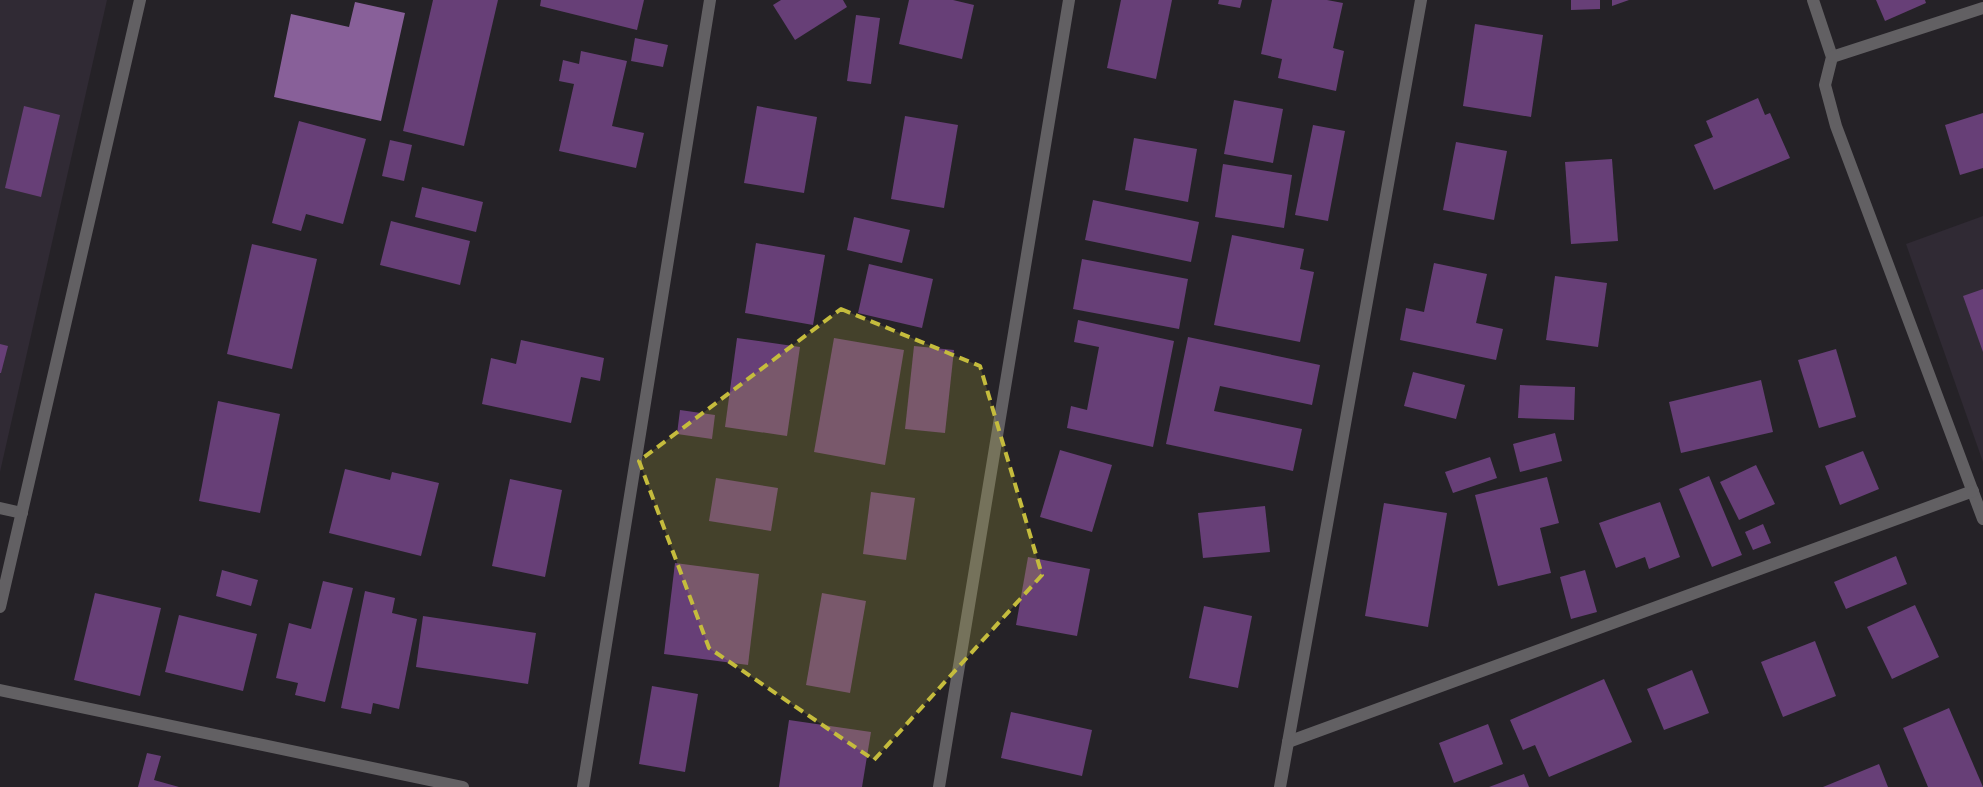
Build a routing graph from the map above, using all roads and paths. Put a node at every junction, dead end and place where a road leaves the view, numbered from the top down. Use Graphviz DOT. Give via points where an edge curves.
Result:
graph roads {
  1 [pos="140,0"];
  2 [pos="710,0"];
  3 [pos="1069,0"];
  4 [pos="1421,0"];
  5 [pos="1813,0"];
  6 [pos="1983,8"];
  7 [pos="1832,57"];
  8 [pos="1973,491"];
  9 [pos="0,508"];
  10 [pos="22,513"];
  11 [pos="1983,519"];
  12 [pos="0,607"];
  13 [pos="0,690"];
  14 [pos="1288,742"];
  15 [pos="463,787"];
  16 [pos="583,787"];
  17 [pos="939,787"];
  18 [pos="1280,787"];
  1 -- 10 [label="street"];
  2 -- 16 [label="street"];
  3 -- 17 [label="street"];
  4 -- 14 [label="street"];
  5 -- 7 [label="street"];
  6 -- 7 [label="street"];
  7 -- 8 [label="street" via="1825,85 1836,126"];
  8 -- 11 [label="street"];
  8 -- 14 [label="street"];
  9 -- 10 [label="street"];
  10 -- 12 [label="street"];
  13 -- 15 [label="street"];
  14 -- 18 [label="street"];
}
